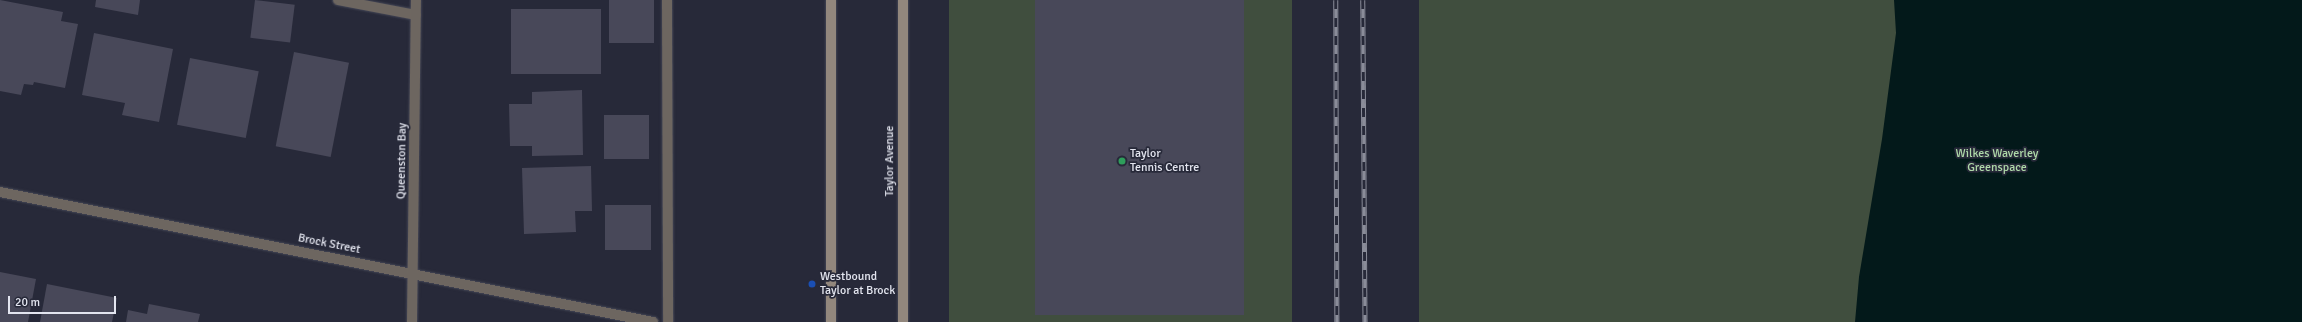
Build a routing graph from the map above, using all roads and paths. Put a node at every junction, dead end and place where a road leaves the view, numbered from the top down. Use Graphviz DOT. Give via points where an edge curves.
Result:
graph roads {
  1 [pos="338,0"];
  2 [pos="416,0"];
  3 [pos="667,0"];
  4 [pos="832,0"];
  5 [pos="903,0"];
  6 [pos="416,15"];
  7 [pos="0,192"];
  8 [pos="413,274"];
  9 [pos="412,322"];
  10 [pos="653,322"];
  11 [pos="668,322"];
  12 [pos="831,322"];
  13 [pos="902,322"];
  1 -- 6 [label="street"];
  2 -- 6 [label="street, Queenston Bay"];
  3 -- 11 [label="street"];
  4 -- 12 [label="main road"];
  5 -- 13 [label="main road, Taylor Avenue"];
  6 -- 8 [label="street, Queenston Bay"];
  7 -- 8 [label="street, Brock Street"];
  8 -- 9 [label="street, Queenston Bay"];
  8 -- 10 [label="street, Brock Street"];
}
